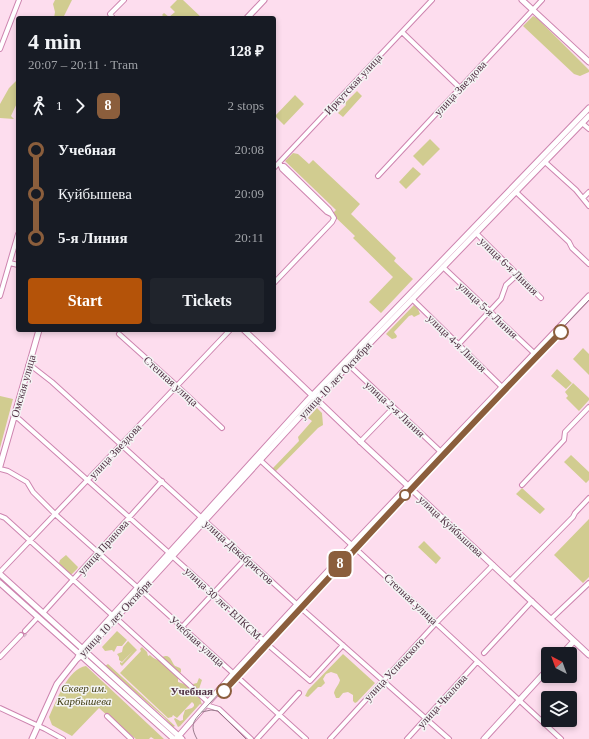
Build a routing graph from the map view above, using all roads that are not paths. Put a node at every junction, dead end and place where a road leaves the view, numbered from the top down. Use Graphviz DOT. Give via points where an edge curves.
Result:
graph roads {
  1 [pos="19,0"];
  2 [pos="124,0"];
  3 [pos="264,0"];
  4 [pos="432,0"];
  5 [pos="522,0"];
  6 [pos="542,0"];
  7 [pos="533,10"];
  8 [pos="112,16"];
  9 [pos="249,16"];
  10 [pos="402,32"];
  11 [pos="0,34"];
  12 [pos="5,37"];
  13 [pos="0,49"];
  14 [pos="589,62"];
  15 [pos="460,88"];
  16 [pos="589,108"];
  17 [pos="589,116"];
  18 [pos="582,123"];
  19 [pos="589,129"];
  20 [pos="545,162"];
  21 [pos="280,164"];
  22 [pos="276,167"];
  23 [pos="378,176"];
  24 [pos="516,192"];
  25 [pos="589,192"];
  26 [pos="583,198"];
  27 [pos="589,206"];
  28 [pos="476,233"];
  29 [pos="16,241"];
  30 [pos="10,263"];
  31 [pos="16,264"];
  32 [pos="589,264"];
  33 [pos="443,267"];
  34 [pos="518,274"];
  35 [pos="276,281"];
  36 [pos="0,296"];
  37 [pos="589,296"];
  38 [pos="541,298"];
  39 [pos="412,299"];
  40 [pos="489,311"];
  41 [pos="38,332"];
  42 [pos="228,332"];
  43 [pos="246,332"];
  44 [pos="119,334"];
  45 [pos="458,344"];
  46 [pos="534,353"];
  47 [pos="349,365"];
  48 [pos="28,366"];
  49 [pos="177,386"];
  50 [pos="502,387"];
  51 [pos="314,397"];
  52 [pos="589,407"];
  53 [pos="393,408"];
  54 [pos="14,417"];
  55 [pos="222,428"];
  56 [pos="360,442"];
  57 [pos="121,445"];
  58 [pos="441,452"];
  59 [pos="260,460"];
  60 [pos="0,466"];
  61 [pos="0,469"];
  62 [pos="88,480"];
  63 [pos="162,481"];
  64 [pos="522,485"];
  65 [pos="408,487"];
  66 [pos="589,498"];
  67 [pos="55,514"];
  68 [pos="0,516"];
  69 [pos="130,518"];
  70 [pos="203,518"];
  71 [pos="30,540"];
  72 [pos="352,545"];
  73 [pos="99,552"];
  74 [pos="170,554"];
  75 [pos="246,558"];
  76 [pos="493,565"];
  77 [pos="0,573"];
  78 [pos="73,580"];
  79 [pos="510,581"];
  80 [pos="0,583"];
  81 [pos="589,583"];
  82 [pos="139,589"];
  83 [pos="213,593"];
  84 [pos="532,601"];
  85 [pos="298,605"];
  86 [pos="43,613"];
  87 [pos="38,617"];
  88 [pos="114,617"];
  89 [pos="551,619"];
  90 [pos="436,623"];
  91 [pos="182,627"];
  92 [pos="26,631"];
  93 [pos="22,635"];
  94 [pos="264,641"];
  95 [pos="574,641"];
  96 [pos="343,645"];
  97 [pos="568,647"];
  98 [pos="82,652"];
  99 [pos="484,653"];
  100 [pos="589,655"];
  101 [pos="0,657"];
  102 [pos="477,662"];
  103 [pos="234,674"];
  104 [pos="541,676"];
  105 [pos="384,681"];
  106 [pos="299,693"];
  107 [pos="519,700"];
  108 [pos="207,704"];
  109 [pos="0,708"];
  110 [pos="279,715"];
  111 [pos="107,716"];
  112 [pos="426,718"];
  113 [pos="38,726"];
  114 [pos="177,738"];
  115 [pos="32,739"];
  116 [pos="63,739"];
  117 [pos="131,739"];
  118 [pos="251,739"];
  119 [pos="257,739"];
  120 [pos="306,739"];
  121 [pos="330,739"];
  122 [pos="407,739"];
  123 [pos="449,739"];
  124 [pos="484,739"];
  125 [pos="561,739"];
  1 -- 12 [label="street"];
  2 -- 8 [label="street"];
  3 -- 9 [label="main road"];
  4 -- 10 [label="street, Иркутская улица"];
  5 -- 7 [label="main road"];
  6 -- 7 [label="street, улица Звездова"];
  7 -- 14 [label="main road"];
  7 -- 15 [label="street, улица Звездова"];
  10 -- 15 [label="street"];
  10 -- 21 [label="street, Иркутская улица"];
  11 -- 12 [label="street"];
  12 -- 13 [label="street"];
  15 -- 23 [label="street, улица Звездова"];
  16 -- 51 [label="main road, улица 10 лет Октября"];
  17 -- 18 [label="main road, улица 10 лет Октября"];
  18 -- 19 [label="street"];
  18 -- 20 [label="main road, улица 10 лет Октября"];
  20 -- 24 [label="main road, улица 10 лет Октября"];
  20 -- 26 [label="street"];
  21 -- 22 [label="street, Иркутская улица"];
  21 -- 35 [label="street" via="329,210 334,218"];
  24 -- 28 [label="main road, улица 10 лет Октября"];
  24 -- 32 [label="street"];
  25 -- 26 [label="street"];
  26 -- 27 [label="street"];
  28 -- 33 [label="main road, улица 10 лет Октября"];
  28 -- 34 [label="street, улица 6-я Линия"];
  29 -- 30 [label="street"];
  30 -- 31 [label="street"];
  30 -- 36 [label="street"];
  33 -- 39 [label="main road, улица 10 лет Октября"];
  33 -- 40 [label="street, улица 5-я Линия"];
  34 -- 38 [label="street, улица 6-я Линия"];
  34 -- 40 [label="street" via="506,285 501,299"];
  37 -- 46 [label="main road"];
  39 -- 45 [label="street, улица 4-я Линия"];
  39 -- 47 [label="main road, улица 10 лет Октября"];
  40 -- 45 [label="street"];
  40 -- 46 [label="street, улица 5-я Линия"];
  41 -- 48 [label="main road, Омская улица"];
  42 -- 49 [label="street, улица Звездова"];
  43 -- 51 [label="main road, улица Куйбышева"];
  44 -- 49 [label="street, Степная улица"];
  45 -- 50 [label="street, улица 4-я Линия"];
  46 -- 50 [label="main road"];
  47 -- 51 [label="main road, улица 10 лет Октября"];
  47 -- 53 [label="street, улица 2-я Линия"];
  48 -- 54 [label="main road, Омская улица"];
  48 -- 57 [label="street, улица Декабристов" via="52,382"];
  49 -- 55 [label="street, Степная улица"];
  49 -- 57 [label="street, улица Звездова"];
  50 -- 58 [label="main road"];
  51 -- 56 [label="main road, улица Куйбышева"];
  51 -- 59 [label="main road, улица 10 лет Октября"];
  51 -- 70 [label="main road, улица 10 лет Октября"];
  52 -- 64 [label="street" via="565,432 564,440"];
  53 -- 56 [label="street"];
  53 -- 58 [label="street, улица 2-я Линия"];
  54 -- 60 [label="main road, Омская улица"];
  54 -- 62 [label="street, улица 30 лет ВЛКСМ" via="19,418"];
  56 -- 65 [label="main road, улица Куйбышева"];
  57 -- 62 [label="street, улица Звездова"];
  57 -- 63 [label="street, улица Декабристов"];
  58 -- 65 [label="main road"];
  59 -- 70 [label="main road, улица 10 лет Октября"];
  59 -- 72 [label="street, Степная улица"];
  61 -- 67 [label="street, Учебная улица" via="27,482 33,492"];
  62 -- 67 [label="street, улица Звездова"];
  62 -- 69 [label="street, улица 30 лет ВЛКСМ"];
  63 -- 69 [label="street, улица Пранова"];
  63 -- 70 [label="street, улица Декабристов"];
  65 -- 72 [label="main road"];
  65 -- 76 [label="main road, улица Куйбышева"];
  66 -- 79 [label="street"];
  67 -- 71 [label="street, улица Звездова"];
  67 -- 73 [label="street, Учебная улица"];
  68 -- 71 [label="street"];
  69 -- 73 [label="street, улица Пранова"];
  69 -- 74 [label="street, улица 30 лет ВЛКСМ"];
  70 -- 74 [label="main road, улица 10 лет Октября"];
  70 -- 75 [label="street, улица Декабристов"];
  71 -- 77 [label="street, улица Звездова"];
  71 -- 78 [label="street"];
  72 -- 85 [label="main road"];
  72 -- 90 [label="street, Степная улица"];
  73 -- 78 [label="street, улица Пранова"];
  73 -- 82 [label="street, Учебная улица"];
  74 -- 82 [label="main road, улица 10 лет Октября"];
  74 -- 83 [label="street, улица 30 лет ВЛКСМ"];
  75 -- 83 [label="street"];
  75 -- 85 [label="street, улица Декабристов"];
  76 -- 79 [label="main road, улица Куйбышева"];
  76 -- 90 [label="street, улица Успенского"];
  77 -- 86 [label="main road"];
  78 -- 86 [label="street, улица Пранова"];
  78 -- 88 [label="street"];
  79 -- 84 [label="main road, улица Куйбышева"];
  80 -- 87 [label="main road"];
  81 -- 89 [label="street"];
  82 -- 88 [label="main road, улица 10 лет Октября"];
  82 -- 91 [label="street, Учебная улица"];
  83 -- 91 [label="street"];
  83 -- 94 [label="street, улица 30 лет ВЛКСМ"];
  84 -- 89 [label="main road, улица Куйбышева"];
  84 -- 99 [label="street"];
  85 -- 94 [label="main road"];
  85 -- 96 [label="street, улица Декабристов"];
  86 -- 98 [label="main road"];
  87 -- 92 [label="street"];
  87 -- 98 [label="main road"];
  88 -- 98 [label="main road, улица 10 лет Октября"];
  88 -- 108 [label="street"];
  89 -- 95 [label="main road, улица Куйбышева"];
  90 -- 102 [label="street, Степная улица"];
  90 -- 105 [label="street, улица Успенского"];
  91 -- 103 [label="street, Учебная улица"];
  93 -- 101 [label="street"];
  94 -- 96 [label="street, улица 30 лет ВЛКСМ" via="310,681"];
  94 -- 103 [label="main road"];
  95 -- 97 [label="main road"];
  95 -- 100 [label="main road, улица Куйбышева"];
  96 -- 105 [label="street, улица Декабристов"];
  98 -- 113 [label="main road, улица 10 лет Октября" via="57,684"];
  98 -- 114 [label="main road"];
  102 -- 107 [label="street, Степная улица"];
  102 -- 112 [label="street, улица Чкалова"];
  103 -- 108 [label="main road"];
  103 -- 110 [label="street, Учебная улица"];
  104 -- 107 [label="main road"];
  105 -- 112 [label="street, улица Декабристов"];
  105 -- 121 [label="street, улица Успенского"];
  106 -- 110 [label="street"];
  107 -- 124 [label="main road"];
  107 -- 125 [label="street, Степная улица"];
  108 -- 114 [label="main road"];
  108 -- 118 [label="street" via="219,709"];
  109 -- 113 [label="street"];
  110 -- 119 [label="street"];
  110 -- 120 [label="street, Учебная улица"];
  111 -- 117 [label="street"];
  112 -- 122 [label="street, улица Чкалова"];
  112 -- 123 [label="street, улица Декабристов"];
  113 -- 115 [label="main road, улица 10 лет Октября"];
  113 -- 116 [label="street"];
}
